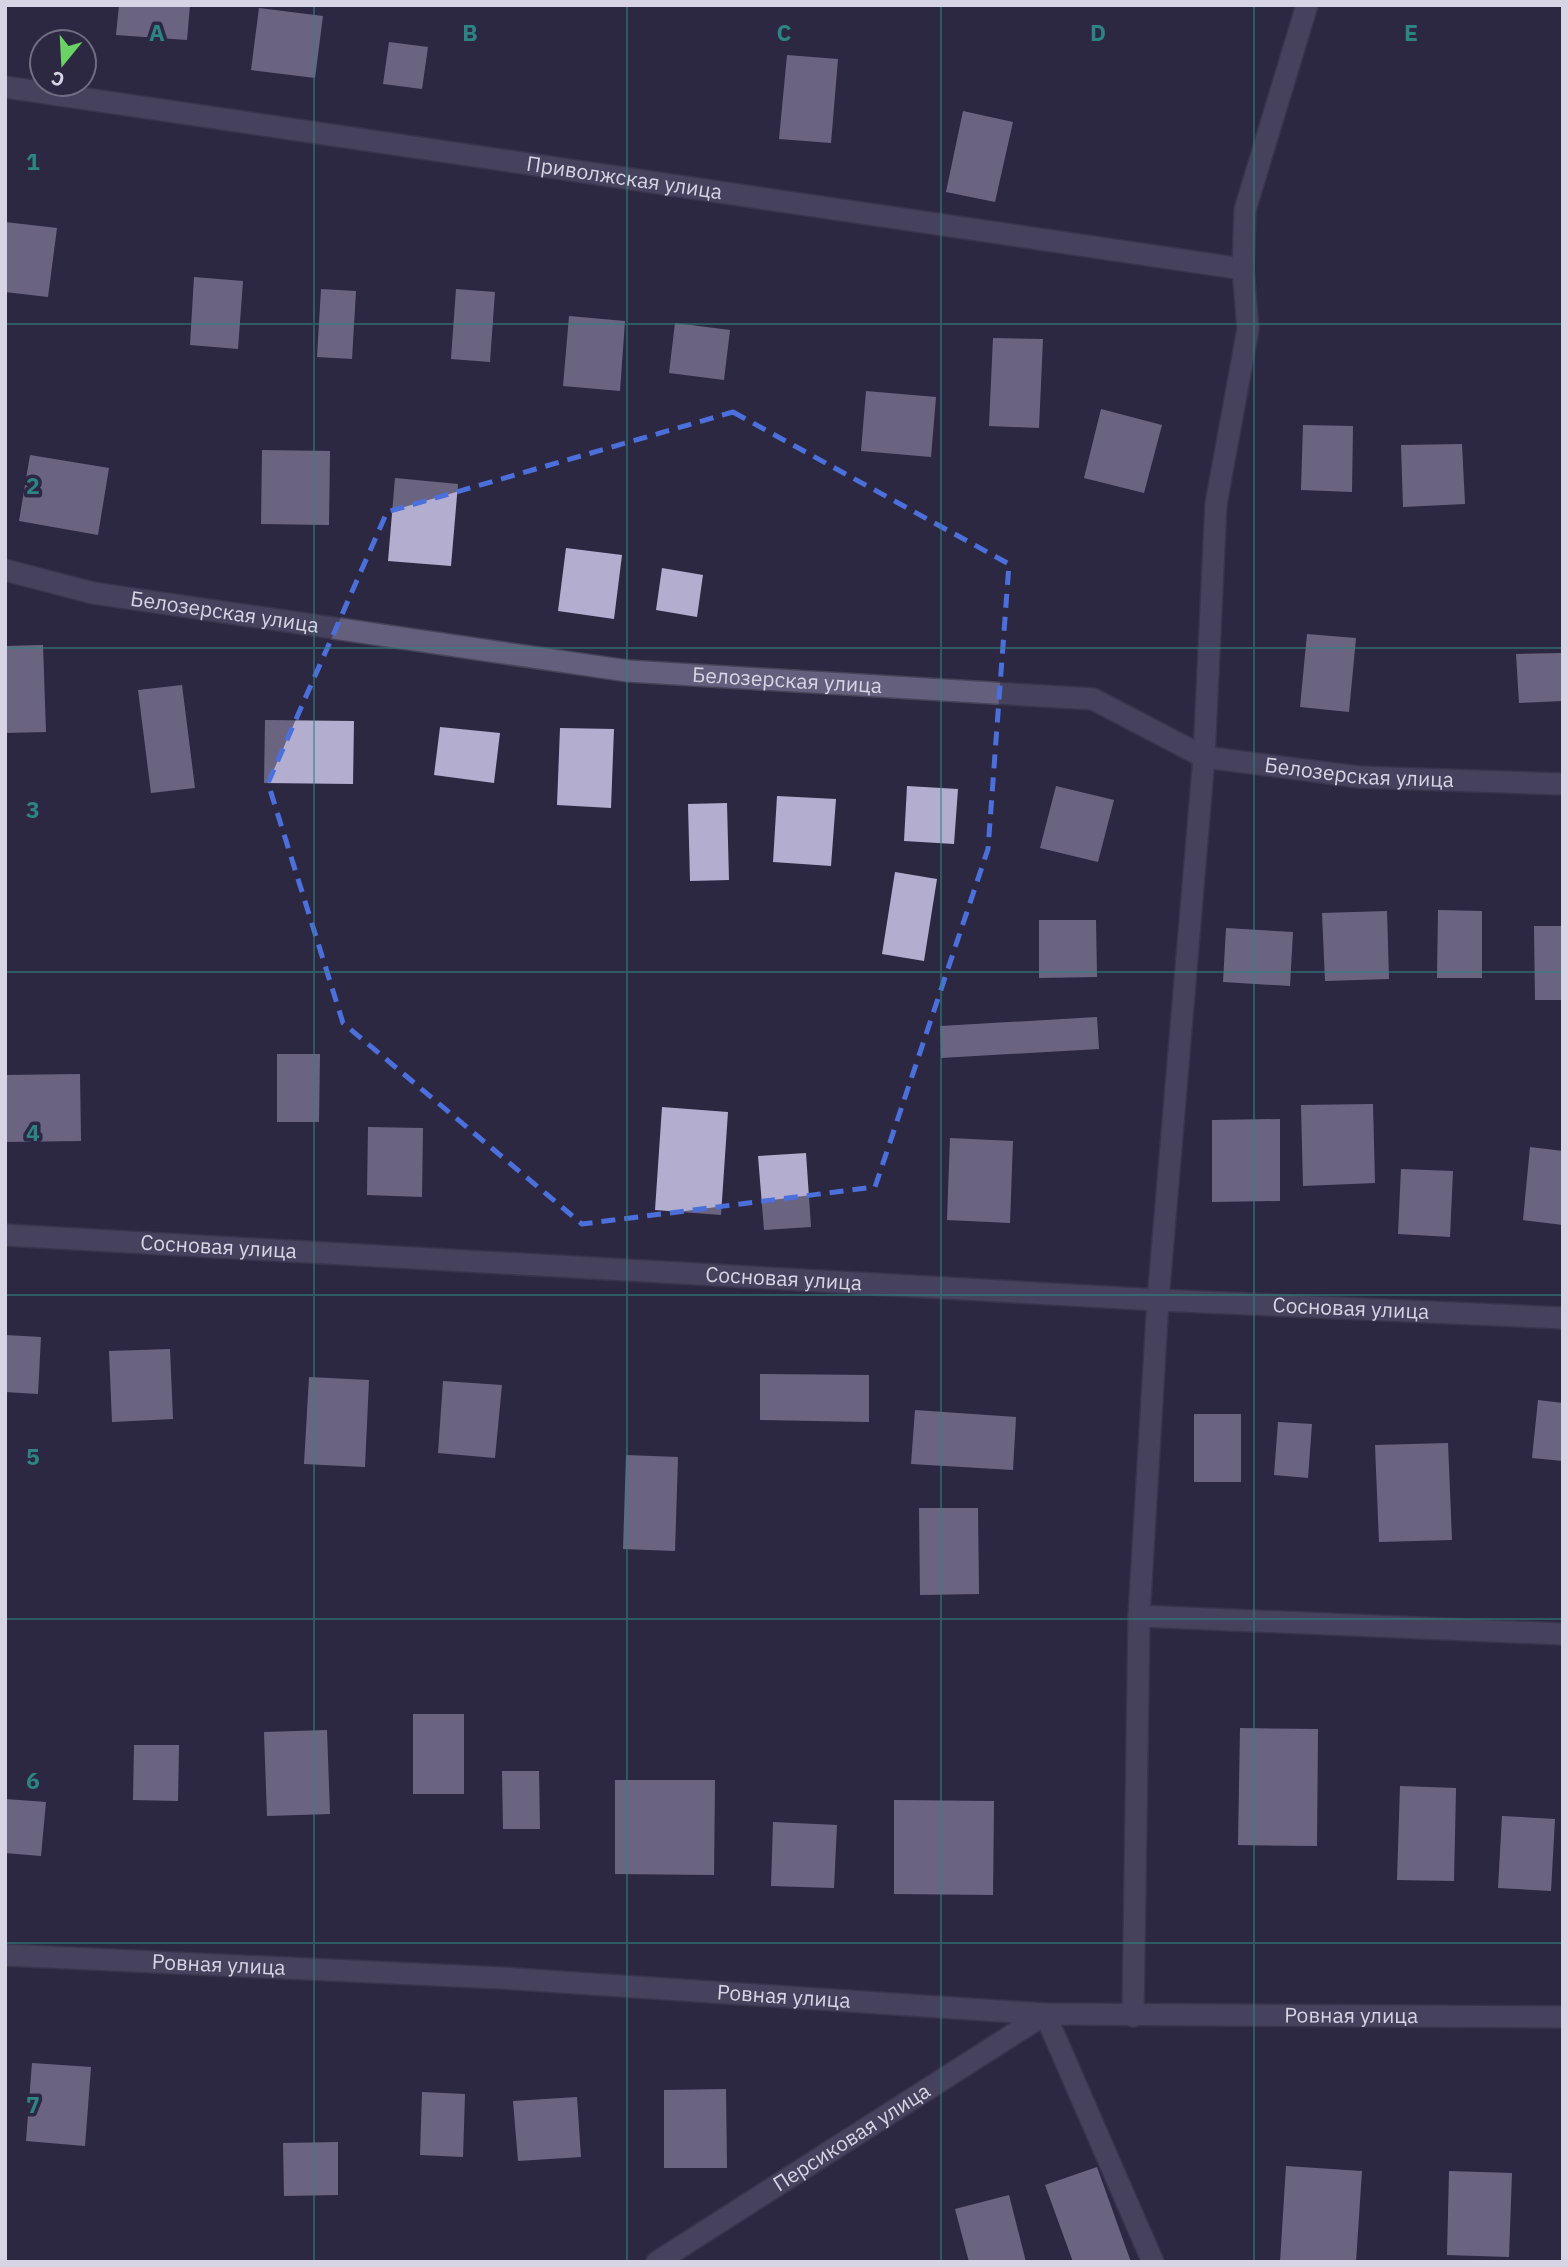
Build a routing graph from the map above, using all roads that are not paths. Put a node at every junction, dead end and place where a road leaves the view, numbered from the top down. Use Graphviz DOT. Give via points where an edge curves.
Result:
graph roads {
  1 [pos="1307,5"];
  2 [pos="5,87"];
  3 [pos="1243,269"];
  4 [pos="5,570"];
  5 [pos="1205,757"];
  6 [pos="1563,784"];
  7 [pos="5,1235"];
  8 [pos="1158,1300"];
  9 [pos="1563,1318"];
  10 [pos="1139,1616"];
  11 [pos="1563,1634"];
  12 [pos="5,1955"];
  13 [pos="1045,2014"];
  14 [pos="1133,2016"];
  15 [pos="1563,2017"];
  16 [pos="657,2262"];
  17 [pos="1153,2262"];
  1 -- 3 [label="street" via="1245,210"];
  2 -- 3 [label="street, Приволжская улица"];
  3 -- 5 [label="street" via="1248,329 1216,505"];
  4 -- 5 [label="street, Белозерская улица" via="93,593 628,671 1093,699"];
  5 -- 6 [label="street, Белозерская улица" via="1359,777"];
  5 -- 8 [label="street"];
  7 -- 8 [label="street, Сосновая улица"];
  8 -- 9 [label="street, Сосновая улица"];
  8 -- 10 [label="street"];
  10 -- 11 [label="street"];
  10 -- 14 [label="street"];
  12 -- 13 [label="street, Ровная улица" via="501,1978"];
  13 -- 14 [label="street, Ровная улица"];
  13 -- 16 [label="street, Персиковая улица"];
  13 -- 17 [label="street"];
  14 -- 15 [label="street, Ровная улица"];
}
